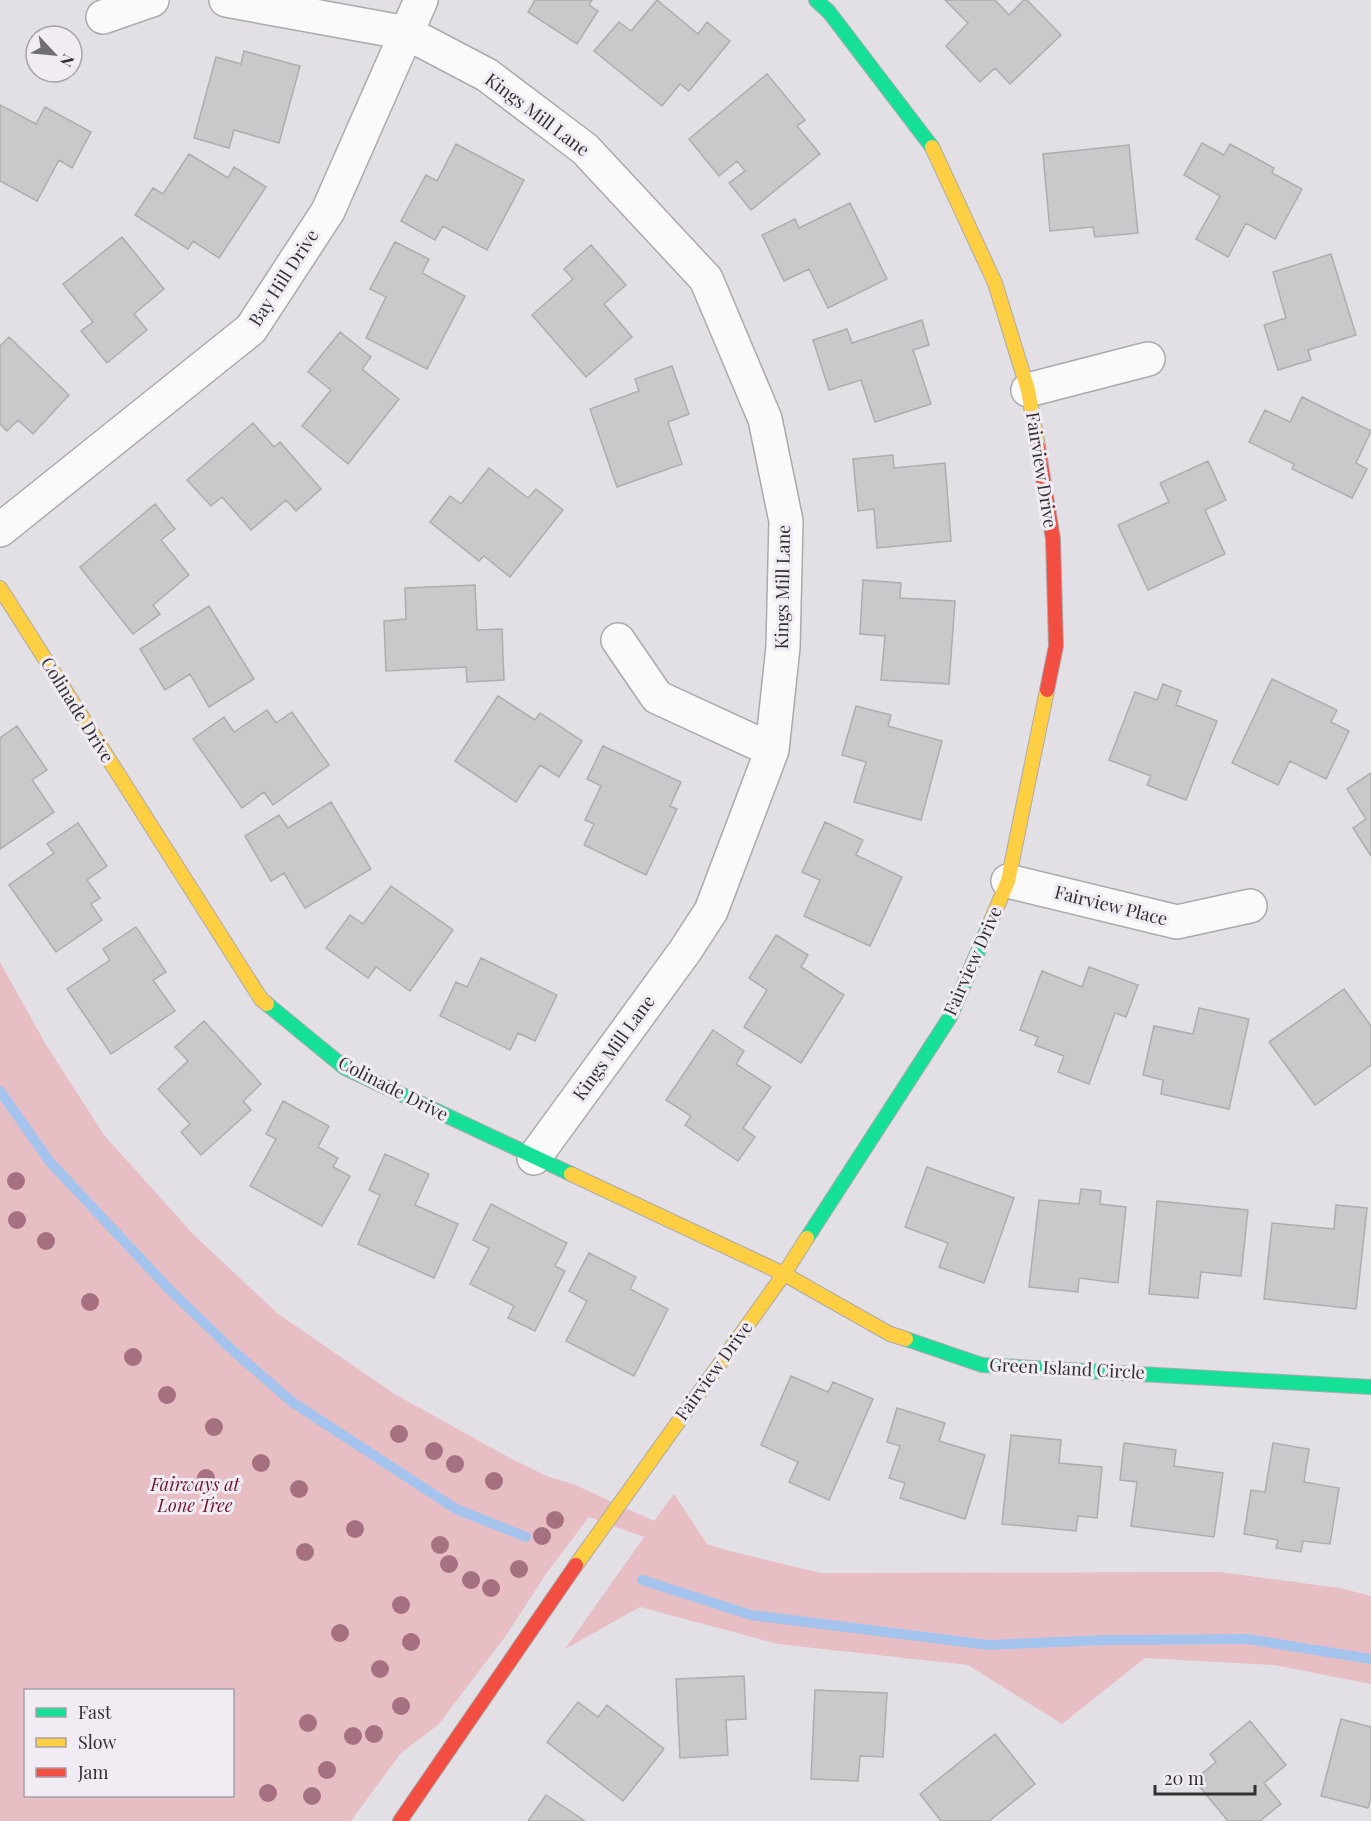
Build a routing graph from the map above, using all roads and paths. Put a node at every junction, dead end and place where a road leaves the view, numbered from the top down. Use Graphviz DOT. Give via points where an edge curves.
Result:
graph roads {
  1 [pos="152,0"];
  2 [pos="226,0"];
  3 [pos="421,0"];
  4 [pos="830,4"];
  5 [pos="103,17"];
  6 [pos="407,33"];
  7 [pos="1148,359"];
  8 [pos="1028,390"];
  9 [pos="0,530"];
  10 [pos="0,588"];
  11 [pos="618,640"];
  12 [pos="772,750"];
  13 [pos="1008,881"];
  14 [pos="1250,906"];
  15 [pos="534,1158"];
  16 [pos="784,1274"];
  17 [pos="1371,1387"];
  18 [pos="400,1821"];
  1 -- 5 [label="street"];
  2 -- 6 [label="street, Kings Mill Lane"];
  3 -- 6 [label="street, Bay Hill Drive"];
  4 -- 8 [label="street, Fairview Drive" via="935,151 995,283"];
  6 -- 9 [label="street, Bay Hill Drive" via="328,211 251,329"];
  6 -- 12 [label="street, Kings Mill Lane" via="487,75 585,149 706,279 765,419 786,521 783,647"];
  7 -- 8 [label="street"];
  8 -- 13 [label="street, Fairview Drive" via="1053,539 1056,646"];
  10 -- 15 [label="street, Colinade Drive" via="261,999 345,1068"];
  11 -- 12 [label="street" via="657,697"];
  12 -- 15 [label="street, Kings Mill Lane" via="711,911"];
  13 -- 14 [label="street, Fairview Place" via="1177,922"];
  13 -- 16 [label="street, Fairview Drive" via="950,1017"];
  15 -- 16 [label="street, Colinade Drive"];
  16 -- 17 [label="street, Green Island Circle" via="890,1334 982,1365"];
  16 -- 18 [label="street, Fairview Drive"];
}
